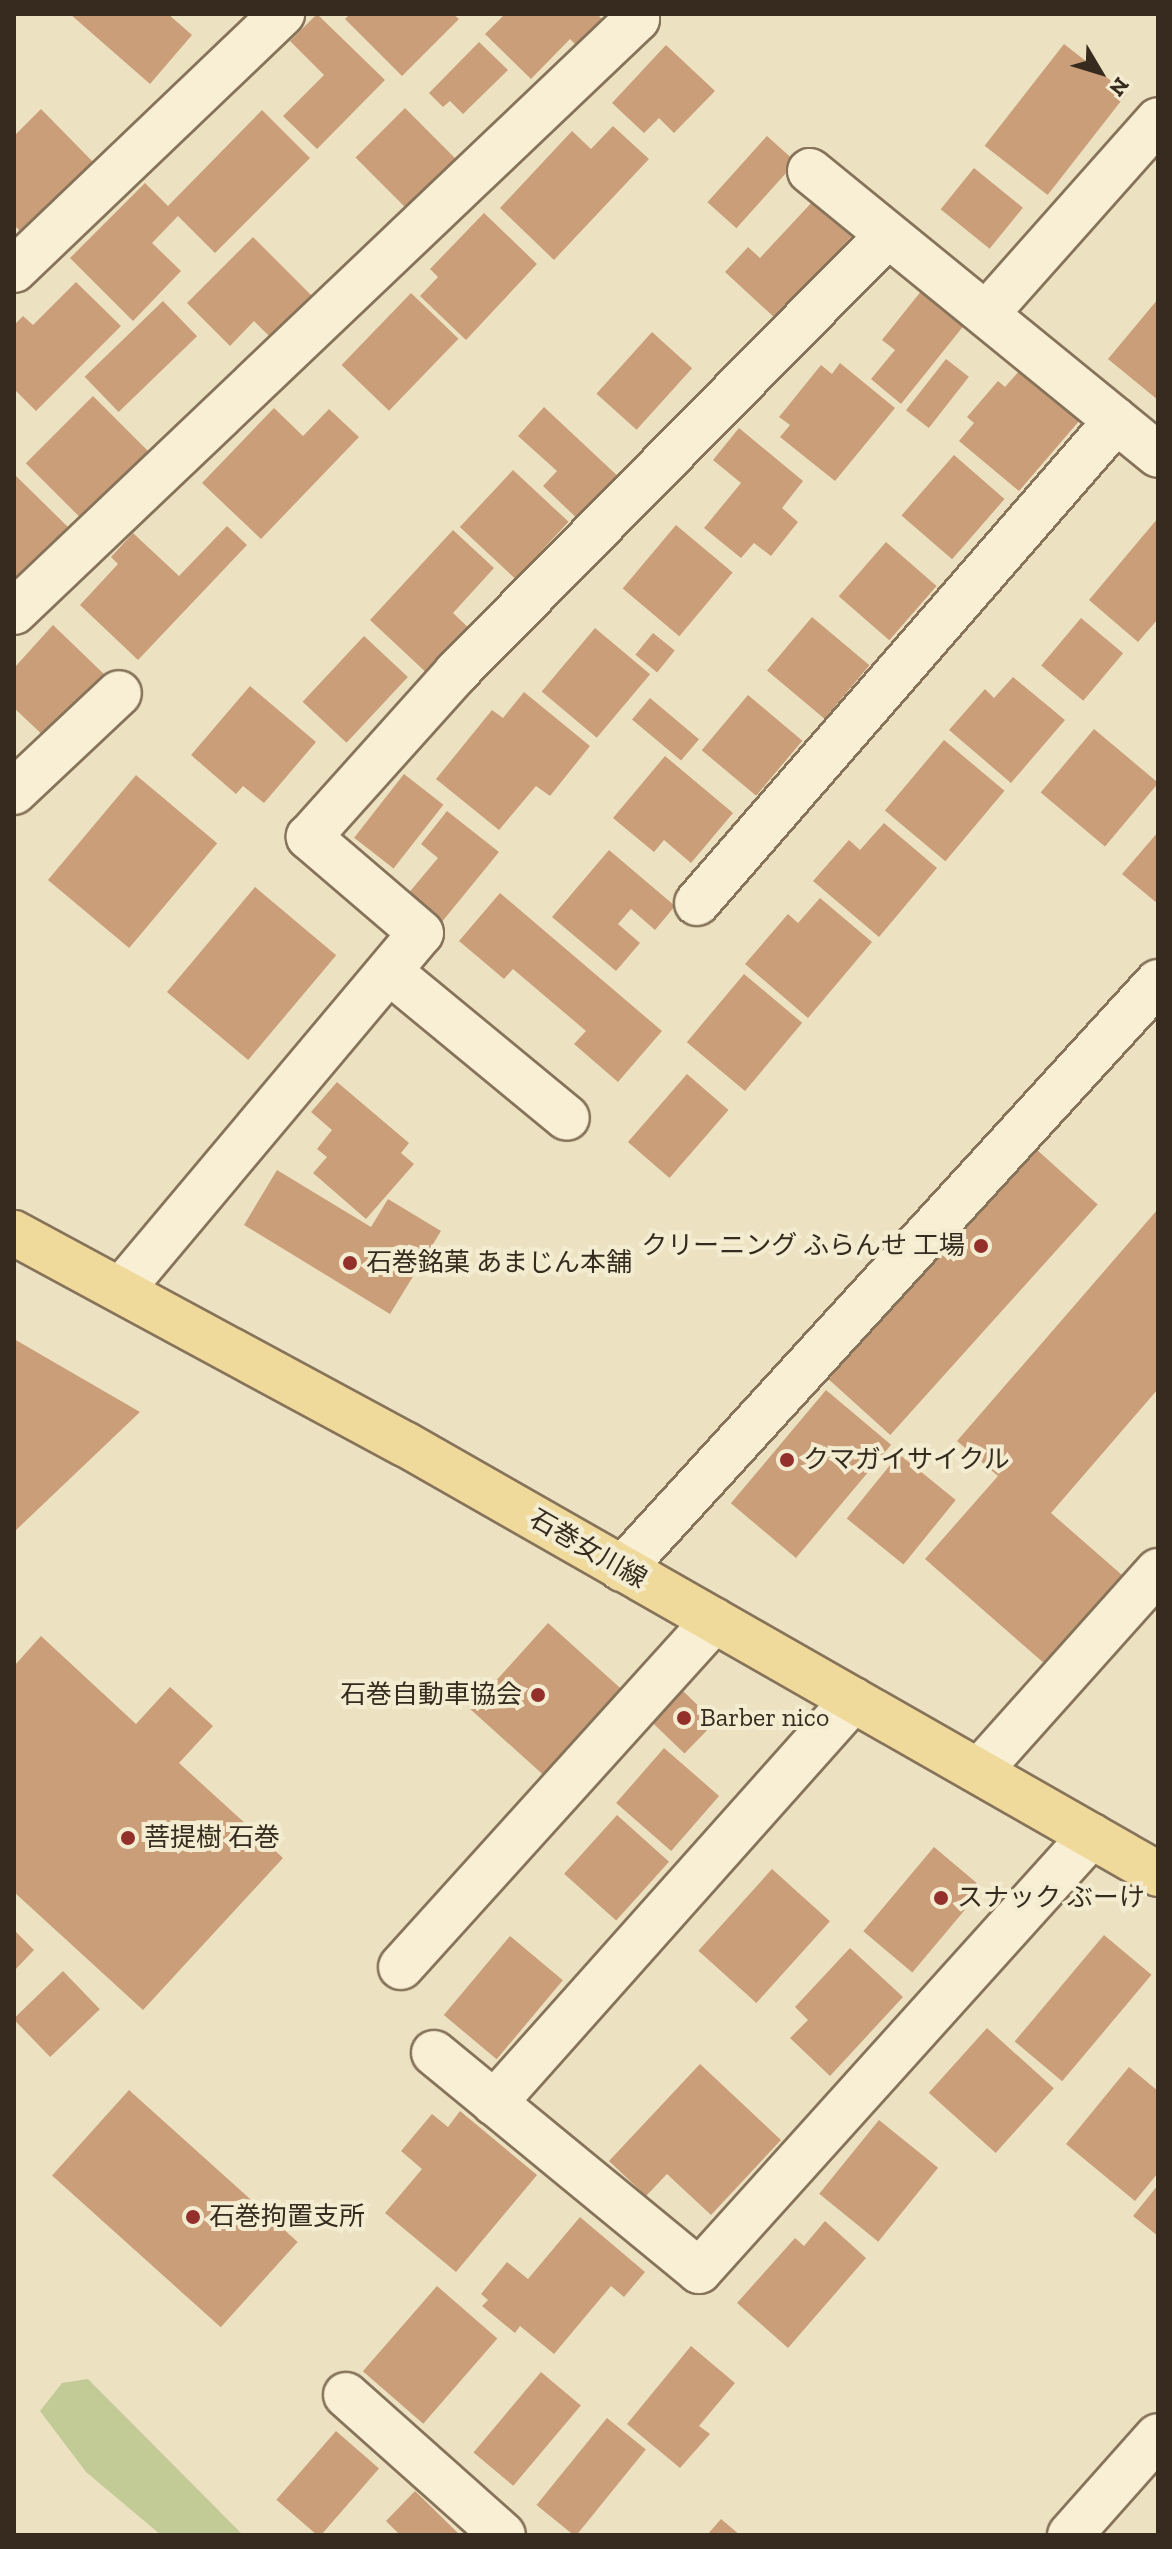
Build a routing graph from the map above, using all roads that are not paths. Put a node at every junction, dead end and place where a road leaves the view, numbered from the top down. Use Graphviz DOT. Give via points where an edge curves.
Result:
graph roads {
  1 [pos="282,14"];
  2 [pos="632,14"];
  3 [pos="1158,120"];
  4 [pos="810,171"];
  5 [pos="888,235"];
  6 [pos="14,270"];
  7 [pos="986,314"];
  8 [pos="1116,421"];
  9 [pos="1158,455"];
  10 [pos="14,612"];
  11 [pos="119,693"];
  12 [pos="14,792"];
  13 [pos="697,903"];
  14 [pos="390,972"];
  15 [pos="1158,982"];
  16 [pos="567,1118"];
  17 [pos="14,1233"];
  18 [pos="121,1290"];
  19 [pos="622,1569"];
  20 [pos="1158,1571"];
  21 [pos="714,1621"];
  22 [pos="853,1700"];
  23 [pos="980,1770"];
  24 [pos="1091,1836"];
  25 [pos="1158,1874"];
  26 [pos="401,1967"];
  27 [pos="434,2053"];
  28 [pos="494,2103"];
  29 [pos="346,2395"];
  30 [pos="1158,2436"];
  31 [pos="1079,2532"];
  32 [pos="503,2535"];
  1 -- 6 [label="street"];
  2 -- 10 [label="street" via="637,19"];
  3 -- 7 [label="street"];
  4 -- 5 [label="street"];
  5 -- 7 [label="street"];
  5 -- 14 [label="street" via="456,673 309,837 421,933"];
  7 -- 8 [label="street"];
  8 -- 9 [label="street"];
  8 -- 13 [label="street"];
  11 -- 12 [label="street"];
  14 -- 16 [label="street"];
  14 -- 18 [label="street"];
  15 -- 19 [label="street"];
  17 -- 18 [label="main road, 石巻女川線"];
  18 -- 19 [label="main road, 石巻女川線"];
  19 -- 21 [label="main road, 石巻女川線"];
  20 -- 23 [label="street"];
  21 -- 22 [label="main road, 石巻女川線"];
  21 -- 26 [label="street"];
  22 -- 23 [label="main road, 石巻女川線"];
  22 -- 28 [label="street"];
  23 -- 24 [label="main road, 石巻女川線"];
  24 -- 25 [label="main road, 石巻女川線"];
  24 -- 28 [label="street" via="699,2271"];
  27 -- 28 [label="street"];
  29 -- 32 [label="street"];
  30 -- 31 [label="street"];
}
